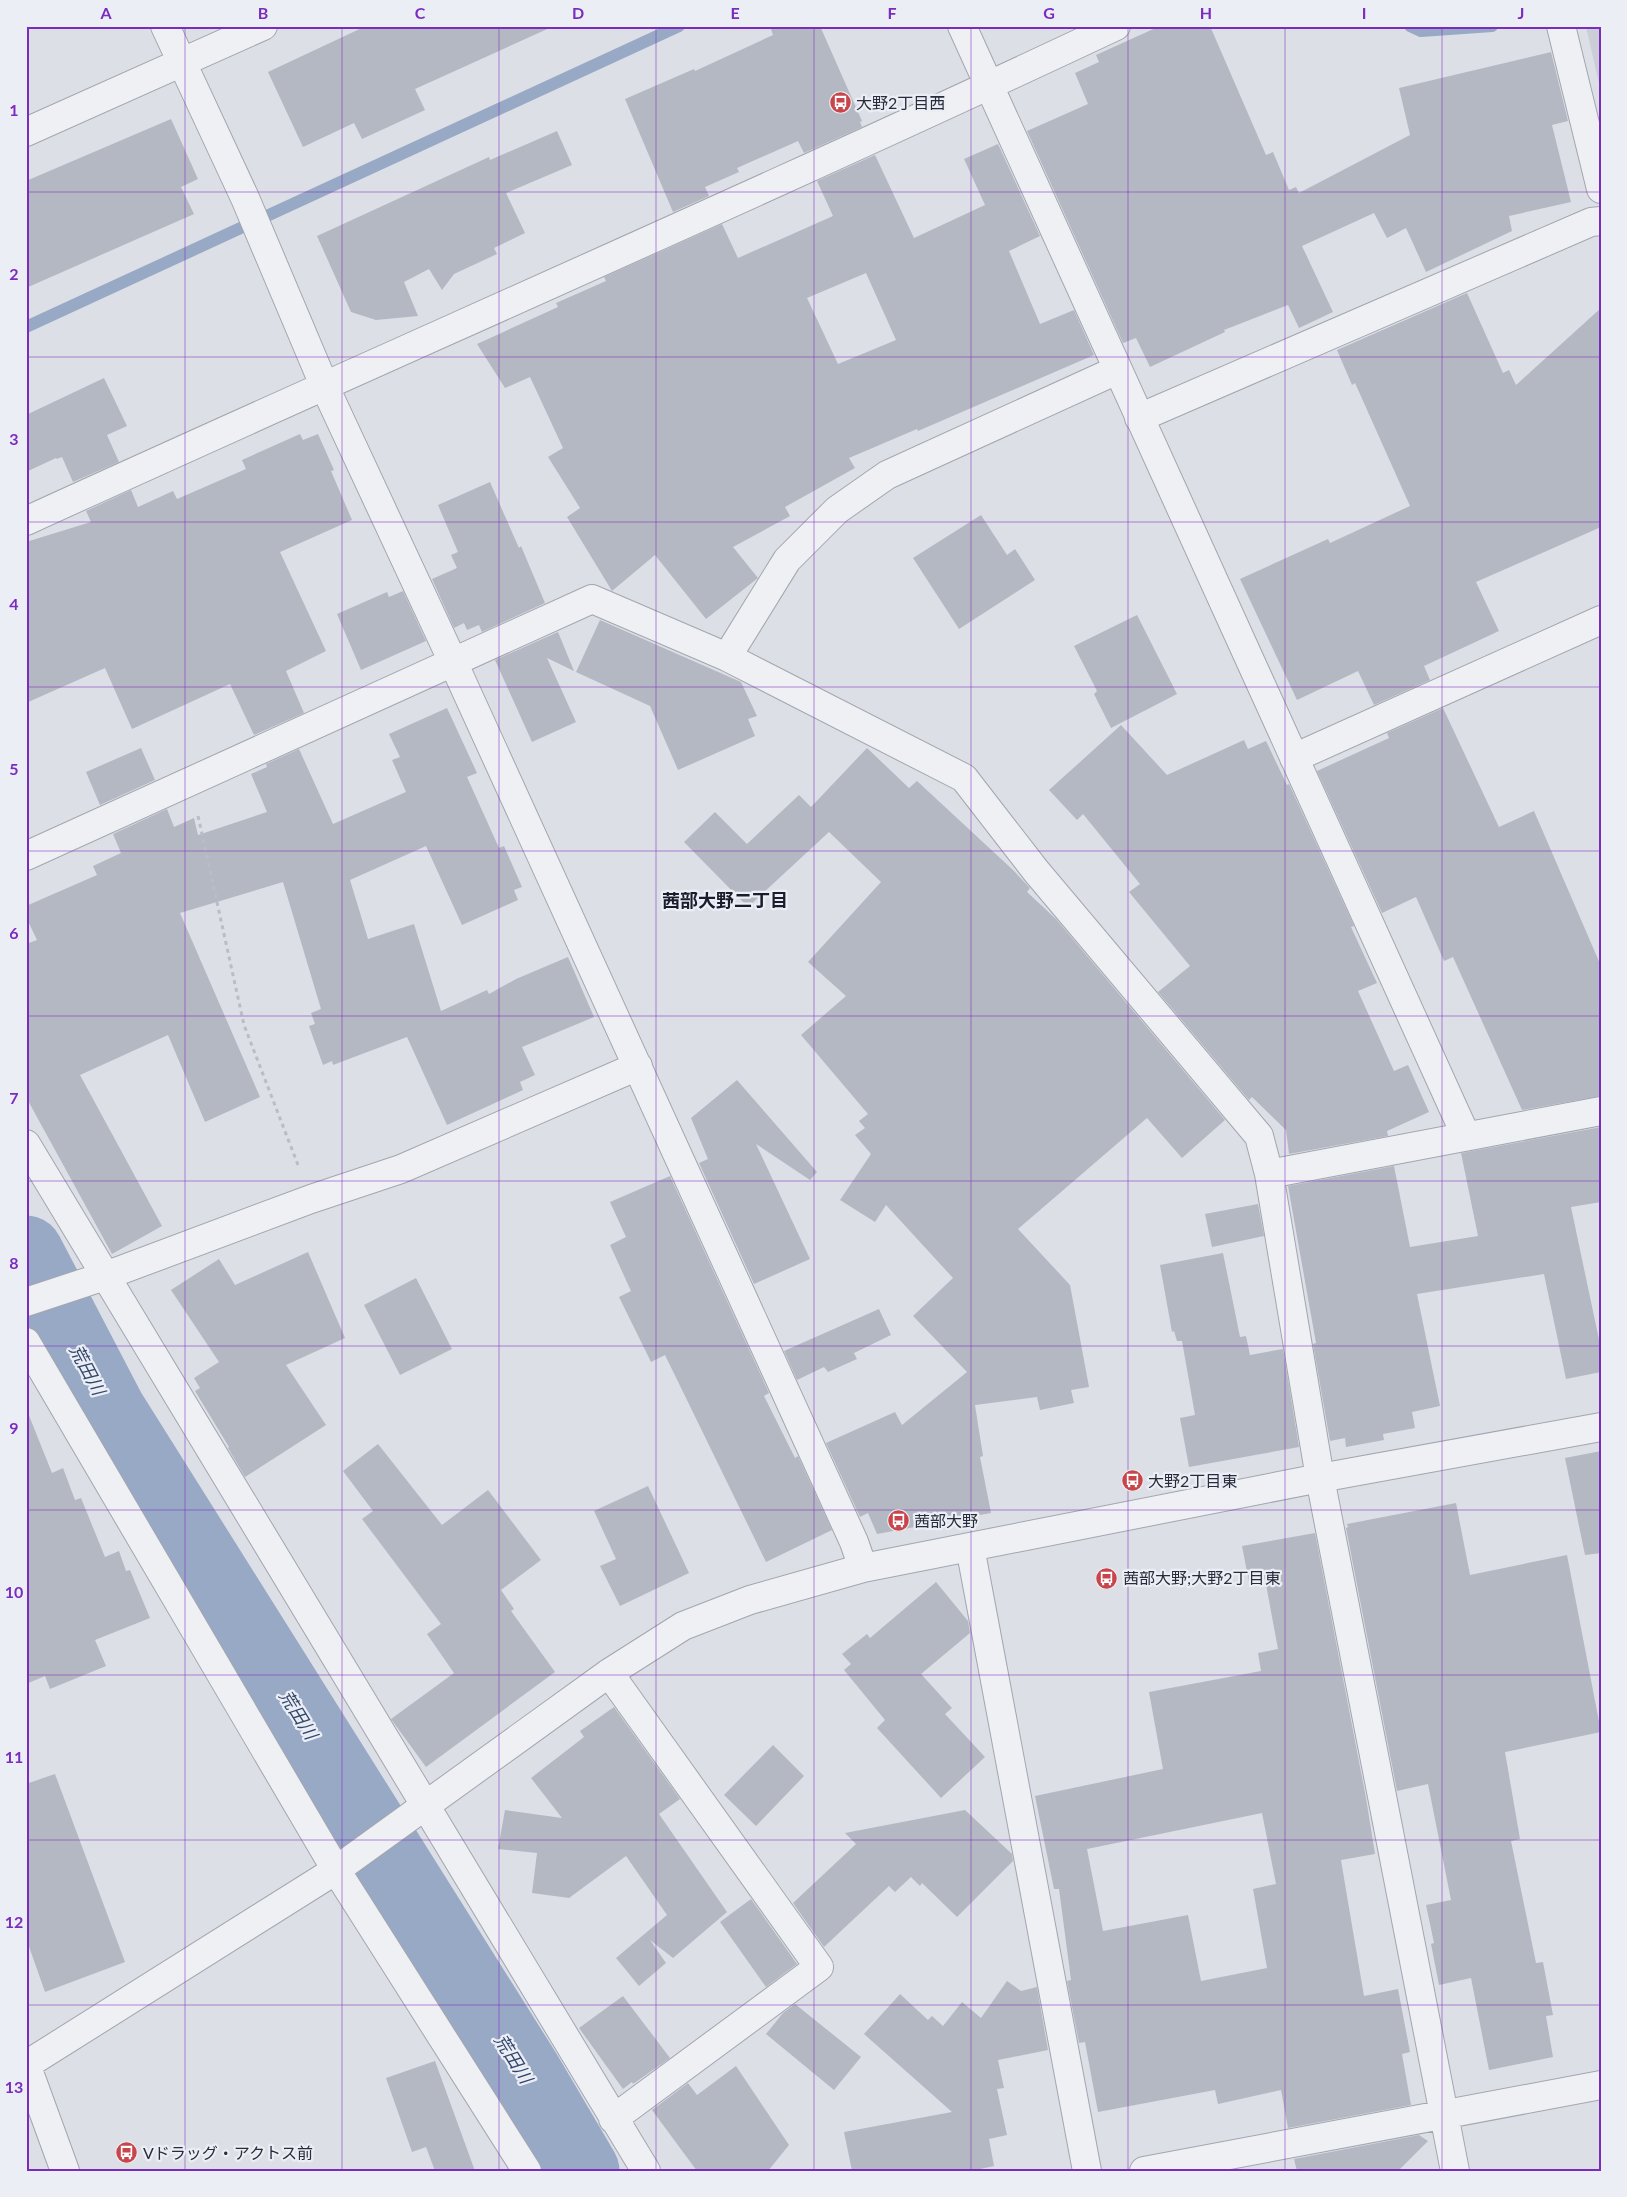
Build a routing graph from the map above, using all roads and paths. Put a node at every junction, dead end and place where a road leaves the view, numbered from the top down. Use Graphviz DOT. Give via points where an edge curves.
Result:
graph roads {
  1 [pos="165,26"];
  2 [pos="263,26"];
  3 [pos="962,26"];
  4 [pos="1116,26"];
  5 [pos="1562,34"];
  6 [pos="181,63"];
  7 [pos="990,85"];
  8 [pos="26,132"];
  9 [pos="1601,189"];
  10 [pos="1601,221"];
  11 [pos="1117,370"];
  12 [pos="324,385"];
  13 [pos="1139,418"];
  14 [pos="26,521"];
  15 [pos="1601,620"];
  16 [pos="727,657"];
  17 [pos="453,662"];
  18 [pos="1294,758"];
  19 [pos="190,782"];
  20 [pos="26,856"];
  21 [pos="638,1066"];
  22 [pos="1601,1111"];
  23 [pos="1466,1136"];
  24 [pos="26,1144"];
  25 [pos="1270,1174"];
  26 [pos="311,1200"];
  27 [pos="105,1276"];
  28 [pos="26,1302"];
  29 [pos="26,1342"];
  30 [pos="1601,1427"];
  31 [pos="1320,1478"];
  32 [pos="970,1547"];
  33 [pos="863,1568"];
  34 [pos="609,1673"];
  35 [pos="425,1806"];
  36 [pos="336,1870"];
  37 [pos="26,2065"];
  38 [pos="1601,2085"];
  39 [pos="1444,2113"];
  40 [pos="614,2119"];
  41 [pos="65,2171"];
  42 [pos="527,2171"];
  43 [pos="646,2171"];
  44 [pos="1087,2171"];
  45 [pos="1144,2171"];
  46 [pos="1455,2171"];
  1 -- 6 [label="street"];
  2 -- 6 [label="street"];
  3 -- 7 [label="street"];
  4 -- 7 [label="street"];
  5 -- 9 [label="street"];
  6 -- 8 [label="street"];
  6 -- 12 [label="street" via="245,198"];
  7 -- 11 [label="street"];
  7 -- 12 [label="street"];
  10 -- 13 [label="street" via="1591,222"];
  11 -- 13 [label="street"];
  11 -- 16 [label="street" via="887,475 837,510 787,560"];
  12 -- 14 [label="street"];
  12 -- 17 [label="street"];
  13 -- 18 [label="street"];
  15 -- 18 [label="street"];
  16 -- 17 [label="street" via="592,599"];
  16 -- 25 [label="street" via="964,778 1036,871 1259,1136"];
  17 -- 19 [label="street"];
  17 -- 21 [label="street"];
  18 -- 23 [label="street"];
  19 -- 20 [label="street"];
  19 -- 26 [label="path" via="244,1025"];
  21 -- 26 [label="street" via="401,1169"];
  21 -- 33 [label="street"];
  22 -- 23 [label="street"];
  23 -- 25 [label="street"];
  24 -- 27 [label="street"];
  25 -- 31 [label="street"];
  26 -- 27 [label="street"];
  27 -- 28 [label="street"];
  27 -- 35 [label="street"];
  29 -- 36 [label="street"];
  30 -- 31 [label="street"];
  31 -- 32 [label="street"];
  31 -- 39 [label="street"];
  32 -- 33 [label="street"];
  32 -- 44 [label="street"];
  33 -- 34 [label="street" via="750,1600 683,1626"];
  34 -- 35 [label="street"];
  34 -- 40 [label="street" via="819,1967"];
  35 -- 36 [label="street"];
  35 -- 40 [label="street"];
  36 -- 37 [label="street"];
  36 -- 42 [label="street"];
  37 -- 41 [label="street"];
  38 -- 39 [label="street"];
  39 -- 45 [label="street"];
  39 -- 46 [label="street"];
  40 -- 43 [label="street"];
}
